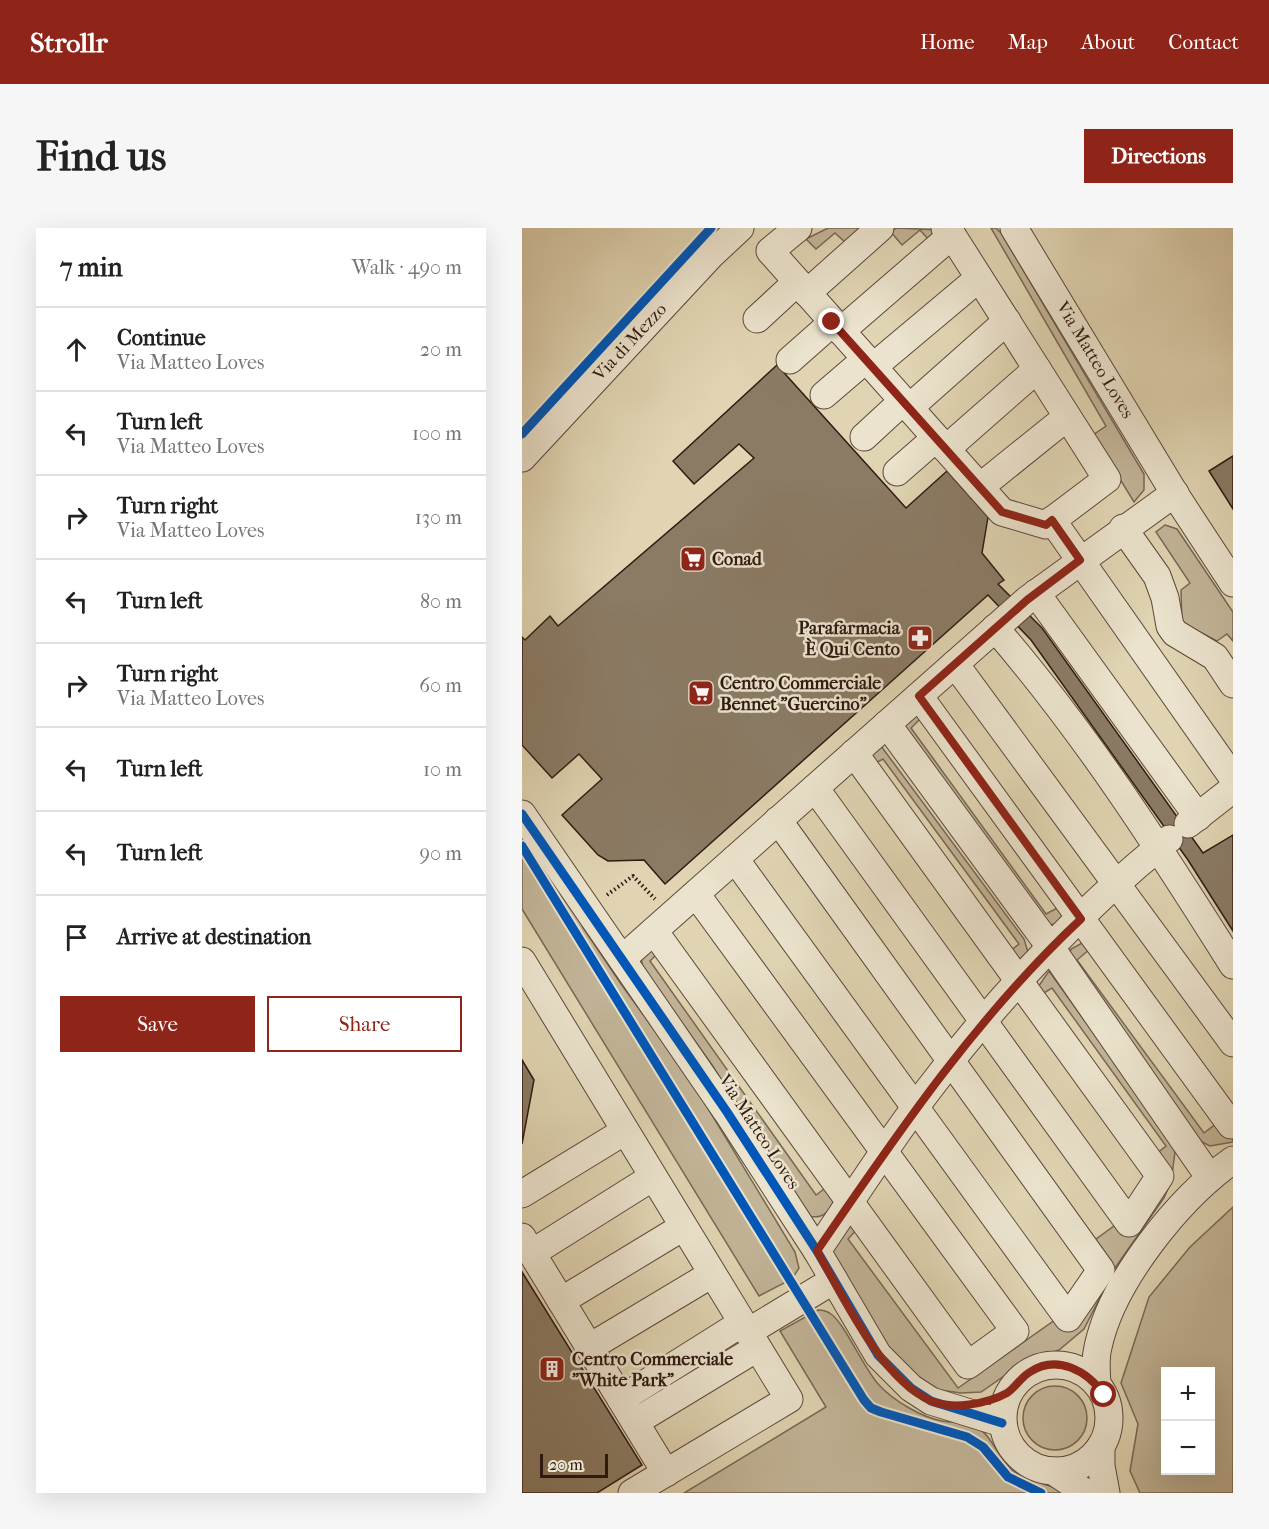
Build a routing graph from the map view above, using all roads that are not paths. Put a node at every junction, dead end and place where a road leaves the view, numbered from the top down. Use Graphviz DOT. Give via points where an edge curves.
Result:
graph roads {
  1 [pos="740,228"];
  2 [pos="798,228"];
  3 [pos="880,228"];
  4 [pos="1014,228"];
  5 [pos="948,231"];
  6 [pos="979,278"];
  7 [pos="802,287"];
  8 [pos="757,319"];
  9 [pos="1007,321"];
  10 [pos="837,326"];
  11 [pos="790,360"];
  12 [pos="869,363"];
  13 [pos="1037,369"];
  14 [pos="824,395"];
  15 [pos="906,404"];
  16 [pos="1067,417"];
  17 [pos="864,436"];
  18 [pos="941,444"];
  19 [pos="522,458"];
  20 [pos="897,472"];
  21 [pos="980,487"];
  22 [pos="1175,493"];
  23 [pos="1052,520"];
  24 [pos="1123,528"];
  25 [pos="1080,560"];
  26 [pos="1233,583"];
  27 [pos="1036,593"];
  28 [pos="995,628"];
  29 [pos="955,664"];
  30 [pos="1233,684"];
  31 [pos="919,696"];
  32 [pos="887,724"];
  33 [pos="854,753"];
  34 [pos="1233,778"];
  35 [pos="815,788"];
  36 [pos="1233,789"];
  37 [pos="522,814"];
  38 [pos="778,820"];
  39 [pos="1178,832"];
  40 [pos="735,859"];
  41 [pos="1117,885"];
  42 [pos="696,894"];
  43 [pos="1081,919"];
  44 [pos="662,923"];
  45 [pos="1051,948"];
  46 [pos="622,959"];
  47 [pos="522,961"];
  48 [pos="1233,965"];
  49 [pos="1020,982"];
  50 [pos="985,1023"];
  51 [pos="1233,1043"];
  52 [pos="951,1062"];
  53 [pos="915,1107"];
  54 [pos="1233,1124"];
  55 [pos="625,1131"];
  56 [pos="885,1152"];
  57 [pos="1233,1160"];
  58 [pos="653,1177"];
  59 [pos="1210,1178"];
  60 [pos="522,1194"];
  61 [pos="850,1202"];
  62 [pos="683,1227"];
  63 [pos="527,1245"];
  64 [pos="817,1251"];
  65 [pos="712,1274"];
  66 [pos="834,1280"];
  67 [pos="561,1301"];
  68 [pos="1111,1312"];
  69 [pos="749,1334"];
  70 [pos="590,1347"];
  71 [pos="1049,1365"];
  72 [pos="1096,1384"];
  73 [pos="1009,1392"];
  74 [pos="621,1398"];
  75 [pos="950,1406"];
  76 [pos="635,1422"];
  77 [pos="1002,1424"];
  78 [pos="1101,1446"];
  79 [pos="1053,1472"];
  80 [pos="666,1473"];
  81 [pos="632,1493"];
  82 [pos="1086,1493"];
  83 [pos="1106,1493"];
  1 -- 19 [label="street, Via di Mezzo"];
  2 -- 7 [label="street" via="770,251"];
  3 -- 7 [label="street"];
  4 -- 22 [label="street, Via Matteo Loves"];
  5 -- 6 [label="street"];
  5 -- 10 [label="street"];
  6 -- 9 [label="street"];
  6 -- 12 [label="street"];
  7 -- 8 [label="street"];
  7 -- 10 [label="street"];
  9 -- 13 [label="street"];
  9 -- 15 [label="street"];
  10 -- 11 [label="street"];
  10 -- 12 [label="street"];
  12 -- 14 [label="street"];
  12 -- 15 [label="street"];
  13 -- 16 [label="street"];
  13 -- 18 [label="street"];
  15 -- 17 [label="street"];
  15 -- 18 [label="street"];
  16 -- 21 [label="street"];
  16 -- 23 [label="street" via="1107,479"];
  18 -- 20 [label="street"];
  18 -- 21 [label="street"];
  21 -- 23 [label="street" via="1002,512 1046,525"];
  22 -- 24 [label="street"];
  22 -- 26 [label="street, Via Matteo Loves"];
  23 -- 25 [label="street"];
  24 -- 25 [label="street"];
  24 -- 30 [label="street" via="1157,576 1175,633 1215,657"];
  25 -- 27 [label="street"];
  25 -- 34 [label="street"];
  27 -- 28 [label="street"];
  27 -- 39 [label="street"];
  28 -- 29 [label="street"];
  28 -- 39 [label="street"];
  29 -- 31 [label="street"];
  29 -- 41 [label="street"];
  31 -- 32 [label="street"];
  31 -- 43 [label="street"];
  32 -- 33 [label="street"];
  32 -- 45 [label="street"];
  33 -- 35 [label="street"];
  33 -- 49 [label="street"];
  35 -- 38 [label="street"];
  35 -- 50 [label="street"];
  36 -- 39 [label="street"];
  37 -- 46 [label="street, Via Matteo Loves"];
  38 -- 40 [label="street"];
  38 -- 52 [label="street"];
  39 -- 41 [label="street"];
  39 -- 48 [label="street"];
  40 -- 42 [label="street"];
  40 -- 53 [label="street"];
  41 -- 43 [label="street"];
  41 -- 51 [label="street"];
  42 -- 44 [label="street"];
  42 -- 56 [label="street"];
  43 -- 45 [label="street"];
  43 -- 54 [label="street"];
  44 -- 46 [label="street"];
  44 -- 61 [label="street"];
  45 -- 49 [label="street"];
  45 -- 59 [label="street"];
  46 -- 64 [label="street, Via Matteo Loves"];
  47 -- 55 [label="street"];
  49 -- 50 [label="street"];
  49 -- 50 [label="street" via="1160,1176 1129,1223"];
  50 -- 52 [label="street"];
  52 -- 53 [label="street"];
  52 -- 53 [label="street" via="1101,1270 1068,1318"];
  53 -- 56 [label="street"];
  55 -- 58 [label="street"];
  55 -- 60 [label="street"];
  56 -- 61 [label="street"];
  56 -- 61 [label="street" via="1015,1331 968,1365"];
  57 -- 59 [label="street"];
  58 -- 62 [label="street"];
  58 -- 63 [label="street"];
  59 -- 68 [label="street" via="1152,1242"];
  61 -- 64 [label="street"];
  62 -- 65 [label="street"];
  62 -- 67 [label="street"];
  63 -- 67 [label="street"];
  64 -- 66 [label="street, Via Matteo Loves"];
  65 -- 69 [label="street"];
  65 -- 70 [label="street"];
  66 -- 69 [label="street"];
  66 -- 75 [label="street, Via Matteo Loves" via="878,1355 911,1388 931,1401"];
  67 -- 70 [label="street"];
  68 -- 71 [label="street" via="1077,1349"];
  68 -- 72 [label="street" via="1098,1347"];
  69 -- 74 [label="street"];
  69 -- 76 [label="street"];
  69 -- 80 [label="street" via="789,1399"];
  70 -- 74 [label="street"];
  71 -- 72 [label="street" via="1083,1372"];
  71 -- 73 [label="street" via="1019,1379"];
  72 -- 78 [label="street" via="1109,1414"];
  73 -- 75 [label="street"];
  73 -- 77 [label="street"];
  74 -- 76 [label="street"];
  75 -- 77 [label="street, Via Matteo Loves"];
  76 -- 80 [label="street"];
  77 -- 79 [label="street" via="1006,1438 1019,1456"];
  78 -- 79 [label="street" via="1080,1465"];
  78 -- 83 [label="street"];
  79 -- 82 [label="street"];
  80 -- 81 [label="street"];
}
